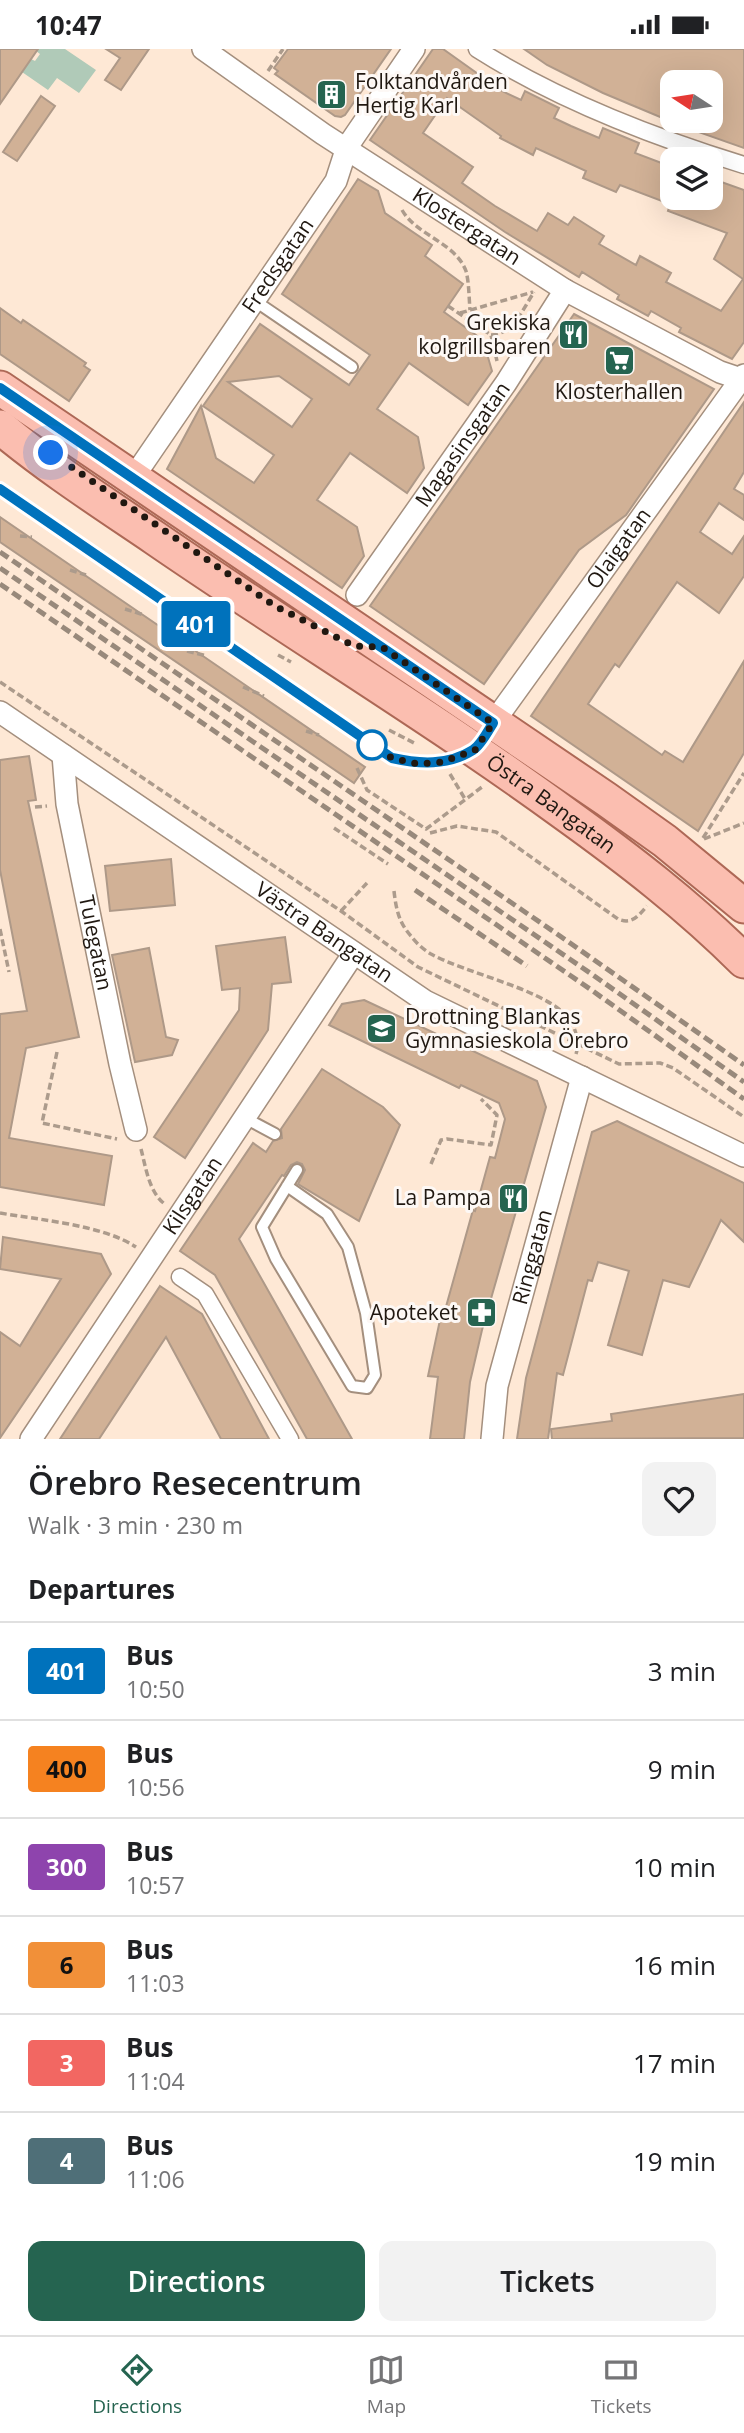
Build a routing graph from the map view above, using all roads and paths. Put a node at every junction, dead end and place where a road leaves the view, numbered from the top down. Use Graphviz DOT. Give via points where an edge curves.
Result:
graph roads {
  1 [pos="203,49"];
  2 [pos="283,49"];
  3 [pos="414,49"];
  4 [pos="477,49"];
  5 [pos="257,87"];
  6 [pos="347,147"];
  7 [pos="744,165"];
  8 [pos="402,210"];
  9 [pos="540,284"];
  10 [pos="565,290"];
  11 [pos="255,301"];
  12 [pos="448,306"];
  13 [pos="470,310"];
  14 [pos="458,313"];
  15 [pos="491,335"];
  16 [pos="498,364"];
  17 [pos="352,367"];
  18 [pos="743,378"];
  19 [pos="7,407"];
  20 [pos="51,453"];
  21 [pos="133,478"];
  22 [pos="0,489"];
  23 [pos="19,536"];
  24 [pos="32,537"];
  25 [pos="70,570"];
  26 [pos="86,575"];
  27 [pos="357,595"];
  28 [pos="125,610"];
  29 [pos="286,612"];
  30 [pos="144,615"];
  31 [pos="309,623"];
  32 [pos="382,647"];
  33 [pos="187,651"];
  34 [pos="278,655"];
  35 [pos="206,656"];
  36 [pos="296,665"];
  37 [pos="0,682"];
  38 [pos="243,687"];
  39 [pos="264,696"];
  40 [pos="0,712"];
  41 [pos="389,730"];
  42 [pos="306,731"];
  43 [pos="319,735"];
  44 [pos="484,736"];
  45 [pos="416,744"];
  46 [pos="63,755"];
  47 [pos="357,768"];
  48 [pos="744,773"];
  49 [pos="465,799"];
  50 [pos="744,823"];
  51 [pos="334,828"];
  52 [pos="430,833"];
  53 [pos="388,864"];
  54 [pos="367,883"];
  55 [pos="663,886"];
  56 [pos="394,891"];
  57 [pos="744,906"];
  58 [pos="341,911"];
  59 [pos="0,929"];
  60 [pos="354,953"];
  61 [pos="744,961"];
  62 [pos="9,972"];
  63 [pos="579,1046"];
  64 [pos="57,1052"];
  65 [pos="582,1077"];
  66 [pos="481,1099"];
  67 [pos="744,1117"];
  68 [pos="245,1118"];
  69 [pos="275,1134"];
  70 [pos="138,1137"];
  71 [pos="744,1156"];
  72 [pos="431,1164"];
  73 [pos="297,1170"];
  74 [pos="287,1186"];
  75 [pos="0,1213"];
  76 [pos="180,1215"];
  77 [pos="152,1258"];
  78 [pos="180,1277"];
  79 [pos="31,1439"];
  80 [pos="290,1439"];
  81 [pos="492,1439"];
  1 -- 5 [label="street, Klostergatan"];
  2 -- 5 [label="path"];
  3 -- 6 [label="street, Fredsgatan"];
  4 -- 7 [label="street" via="520,76 583,104"];
  5 -- 6 [label="street, Klostergatan"];
  6 -- 9 [label="street, Klostergatan"];
  6 -- 11 [label="street, Fredsgatan" via="336,181"];
  8 -- 13 [label="path" via="408,221 457,255 466,272"];
  9 -- 10 [label="street, Klostergatan"];
  9 -- 13 [label="path"];
  9 -- 15 [label="path" via="510,329"];
  10 -- 18 [label="street, Klostergatan" via="720,372"];
  10 -- 27 [label="street, Magasinsgatan" via="506,383"];
  11 -- 17 [label="lane"];
  11 -- 21 [label="street, Fredsgatan"];
  12 -- 14 [label="path"];
  13 -- 14 [label="path"];
  14 -- 15 [label="path"];
  15 -- 16 [label="path"];
  18 -- 44 [label="street, Olaigatan"];
  19 -- 21 [label="main road, Östra Bangatan"];
  19 -- 44 [label="main road, Östra Bangatan" via="47,466 243,599"];
  20 -- 29 [label="lane"];
  21 -- 32 [label="main road, Östra Bangatan"];
  22 -- 44 [label="lane" via="392,758 418,764 442,762"];
  23 -- 24 [label="path"];
  25 -- 26 [label="path"];
  28 -- 30 [label="path"];
  31 -- 32 [label="lane" via="354,646"];
  32 -- 44 [label="main road, Östra Bangatan"];
  33 -- 35 [label="path"];
  34 -- 36 [label="path"];
  37 -- 58 [label="path"];
  38 -- 39 [label="path"];
  40 -- 46 [label="street, Västra Bangatan"];
  41 -- 45 [label="path"];
  42 -- 43 [label="path"];
  44 -- 55 [label="main road, Östra Bangatan"];
  44 -- 57 [label="main road, Östra Bangatan" via="656,834"];
  46 -- 60 [label="street, Västra Bangatan"];
  46 -- 70 [label="street, Tulegatan" via="67,804"];
  47 -- 49 [label="path" via="367,790 426,829"];
  48 -- 50 [label="path" via="701,841"];
  51 -- 53 [label="path"];
  52 -- 55 [label="path" via="457,826 496,832 626,922 638,917"];
  54 -- 58 [label="path"];
  55 -- 61 [label="main road, Östra Bangatan"];
  56 -- 63 [label="path" via="403,926 419,944 438,957 556,1007 569,1018"];
  58 -- 63 [label="path" via="418,967"];
  59 -- 62 [label="path"];
  60 -- 65 [label="street, Västra Bangatan" via="425,1001"];
  60 -- 68 [label="street, Kilsgatan"];
  63 -- 67 [label="path" via="619,1064 673,1067"];
  64 -- 70 [label="path" via="42,1123"];
  65 -- 71 [label="street, Västra Bangatan"];
  65 -- 81 [label="street, Ringgatan" via="497,1386"];
  66 -- 72 [label="path" via="497,1115 491,1145 441,1140"];
  68 -- 69 [label="lane"];
  68 -- 76 [label="street, Kilsgatan"];
  70 -- 76 [label="path" via="148,1179 160,1201"];
  73 -- 74 [label="lane"];
  74 -- 74 [label="lane" via="262,1227 276,1259 352,1386 368,1388 375,1375 366,1313 348,1247 327,1214"];
  75 -- 77 [label="path" via="102,1232 127,1241"];
  76 -- 77 [label="street, Kilsgatan"];
  77 -- 79 [label="street, Kilsgatan"];
  78 -- 80 [label="street" via="205,1294"];
}
